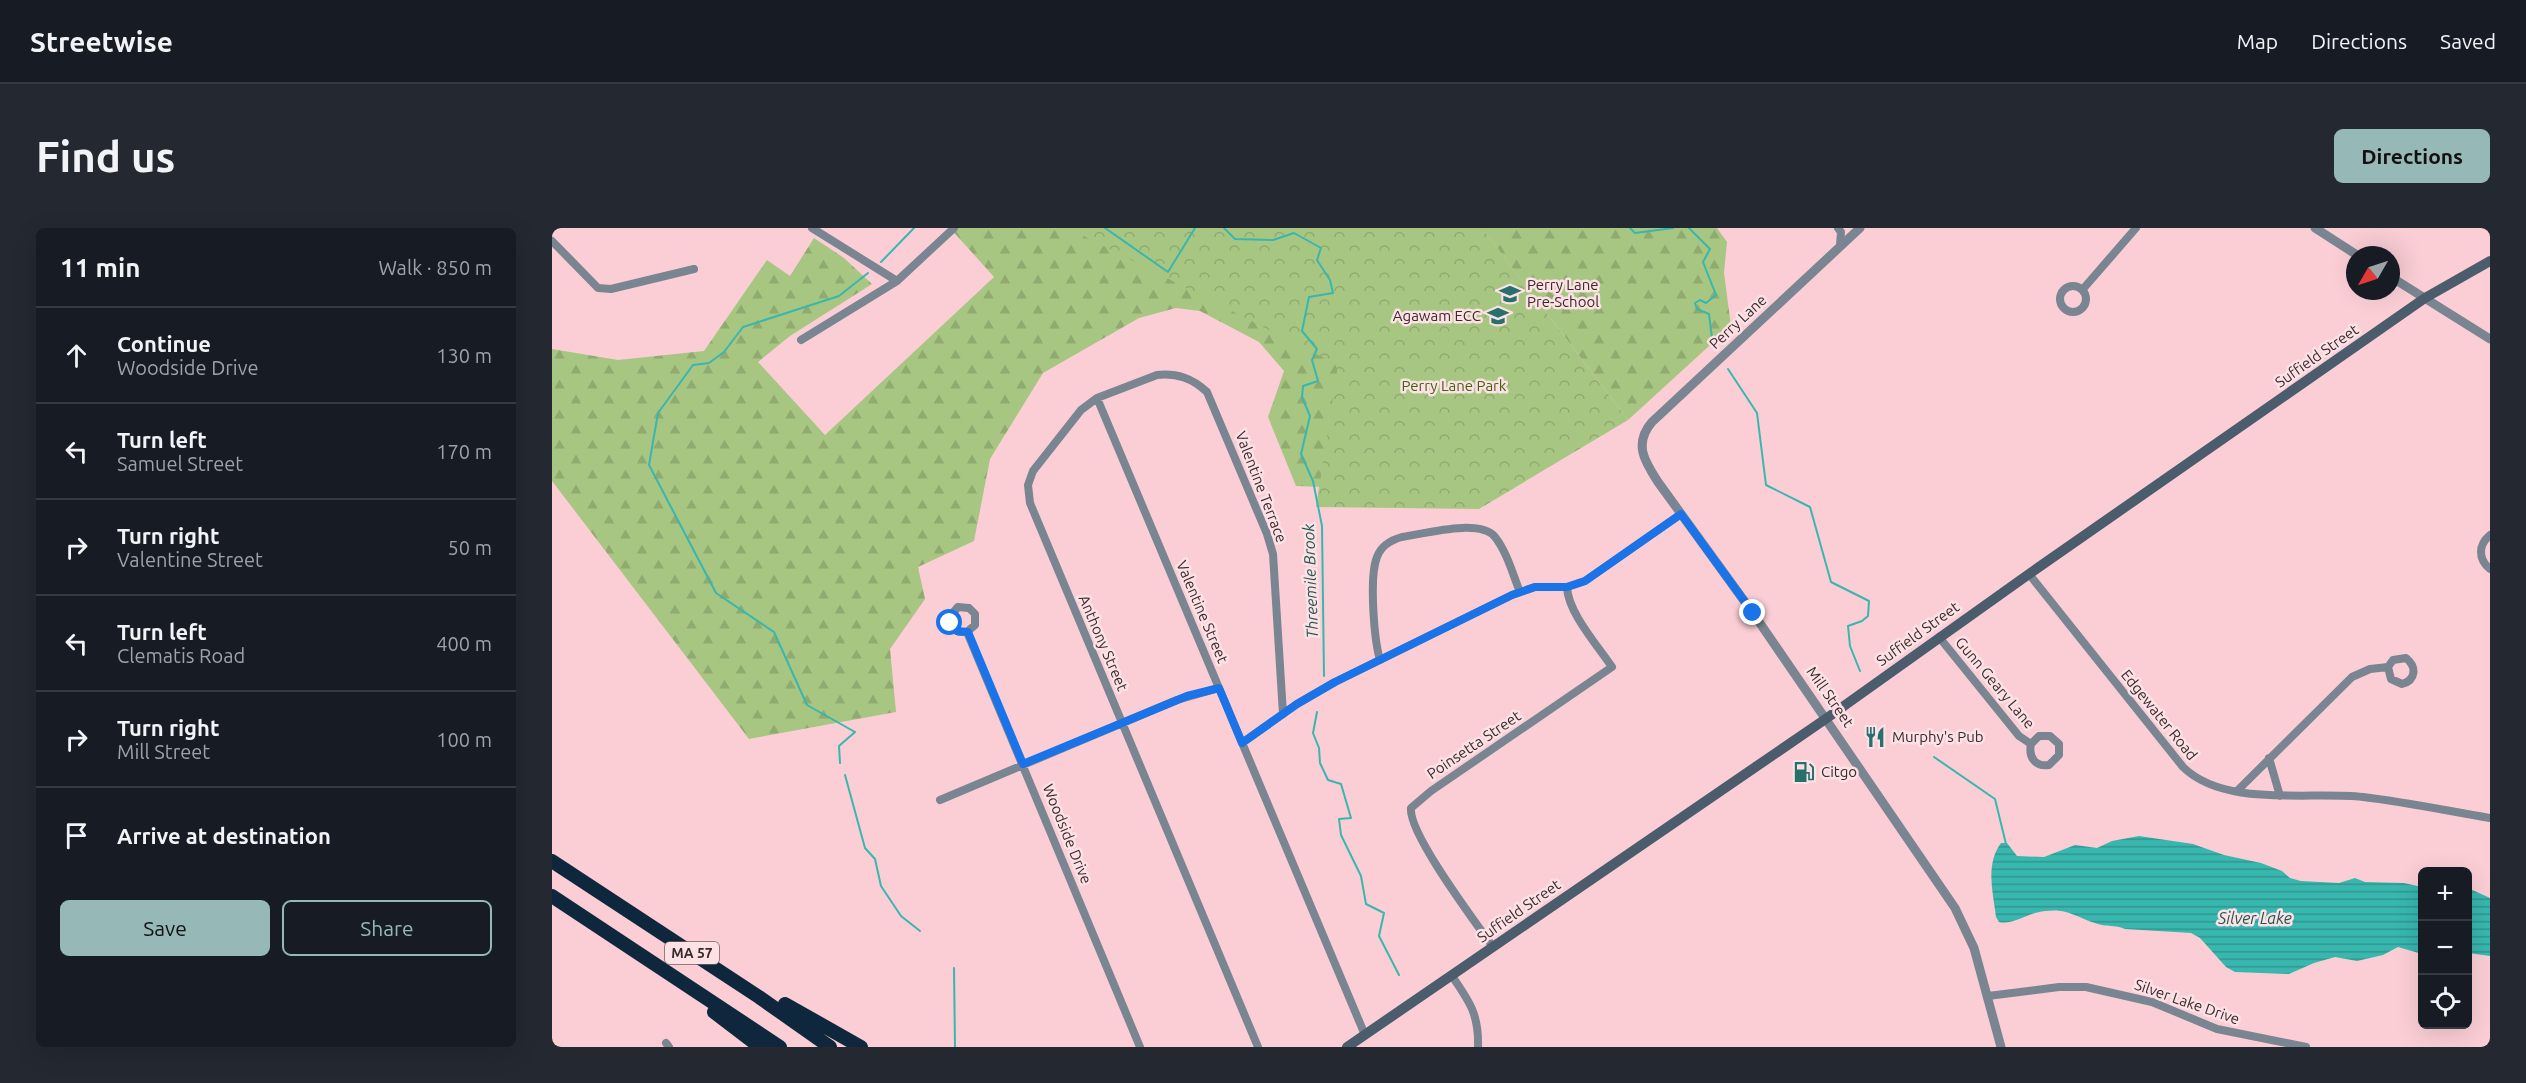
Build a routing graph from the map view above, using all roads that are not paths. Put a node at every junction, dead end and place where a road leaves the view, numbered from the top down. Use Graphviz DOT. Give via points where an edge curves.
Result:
graph roads {
  1 [pos="812,228"];
  2 [pos="954,228"];
  3 [pos="1838,228"];
  4 [pos="1860,228"];
  5 [pos="2136,228"];
  6 [pos="2315,228"];
  7 [pos="552,241"];
  8 [pos="1840,245"];
  9 [pos="2346,248"];
  10 [pos="2490,261"];
  11 [pos="694,269"];
  12 [pos="897,281"];
  13 [pos="2400,283"];
  14 [pos="2083,289"];
  15 [pos="2425,298"];
  16 [pos="2490,339"];
  17 [pos="801,340"];
  18 [pos="1097,398"];
  19 [pos="1641,441"];
  20 [pos="1681,514"];
  21 [pos="2490,535"];
  22 [pos="2490,570"];
  23 [pos="2029,574"];
  24 [pos="1567,587"];
  25 [pos="1520,592"];
  26 [pos="968,632"];
  27 [pos="1939,637"];
  28 [pos="1380,660"];
  29 [pos="2388,667"];
  30 [pos="1219,688"];
  31 [pos="1283,714"];
  32 [pos="1827,718"];
  33 [pos="1122,723"];
  34 [pos="1242,743"];
  35 [pos="2031,744"];
  36 [pos="2269,758"];
  37 [pos="1023,764"];
  38 [pos="2236,791"];
  39 [pos="2280,796"];
  40 [pos="940,800"];
  41 [pos="2490,818"];
  42 [pos="552,861"];
  43 [pos="552,896"];
  44 [pos="614,937"];
  45 [pos="682,946"];
  46 [pos="1493,947"];
  47 [pos="1452,976"];
  48 [pos="1988,996"];
  49 [pos="1365,1035"];
  50 [pos="760,1047"];
  51 [pos="780,1047"];
  52 [pos="830,1047"];
  53 [pos="861,1047"];
  54 [pos="1140,1047"];
  55 [pos="1258,1047"];
  56 [pos="1339,1047"];
  57 [pos="1347,1047"];
  58 [pos="1478,1047"];
  59 [pos="2001,1047"];
  60 [pos="2306,1047"];
  1 -- 12 [label="street"];
  2 -- 12 [label="street"];
  3 -- 8 [label="street"];
  4 -- 8 [label="street, Perry Lane"];
  5 -- 14 [label="street"];
  6 -- 9 [label="street"];
  7 -- 11 [label="street" via="598,288 611,289"];
  8 -- 19 [label="street, Perry Lane" via="1652,422"];
  10 -- 15 [label="main road, Suffield Street"];
  12 -- 17 [label="street"];
  13 -- 15 [label="street"];
  15 -- 16 [label="street"];
  15 -- 23 [label="main road, Suffield Street"];
  18 -- 30 [label="street, Valentine Street"];
  18 -- 31 [label="street, Valentine Terrace" via="1167,374 1199,385 1212,401 1273,554"];
  18 -- 33 [label="street, Anthony Street" via="1082,410 1037,465 1028,492"];
  19 -- 20 [label="street, Mill Street" via="1644,461"];
  20 -- 24 [label="street" via="1585,581"];
  20 -- 32 [label="street, Mill Street"];
  21 -- 22 [label="street" via="2481,550"];
  23 -- 27 [label="main road, Suffield Street"];
  23 -- 38 [label="street, Edgewater Road" via="2182,767 2203,782"];
  24 -- 25 [label="street" via="1535,587"];
  24 -- 46 [label="street, Poinsetta Street" via="1574,611 1612,667 1411,808 1415,828"];
  25 -- 28 [label="street"];
  25 -- 28 [label="street" via="1497,540 1485,529 1471,527 1392,540 1381,550 1376,563 1373,628"];
  26 -- 37 [label="street, Woodside Drive"];
  27 -- 32 [label="main road, Suffield Street"];
  27 -- 35 [label="street, Gunn Geary Lane" via="2019,736"];
  28 -- 31 [label="street"];
  29 -- 36 [label="street" via="2370,669 2346,681"];
  30 -- 33 [label="street" via="1187,696"];
  30 -- 34 [label="street, Valentine Street"];
  31 -- 34 [label="street"];
  32 -- 46 [label="main road, Suffield Street"];
  32 -- 48 [label="street, Mill Street" via="1954,908 1974,948"];
  33 -- 37 [label="street"];
  33 -- 55 [label="street, Anthony Street"];
  34 -- 49 [label="street, Valentine Street"];
  35 -- 35 [label="street, Gunn Geary Lane" via="2031,756 2041,765 2052,764 2059,755 2059,744 2050,736 2039,736"];
  36 -- 38 [label="street"];
  36 -- 39 [label="street"];
  37 -- 40 [label="street"];
  37 -- 54 [label="street, Woodside Drive"];
  38 -- 39 [label="street, Edgewater Road"];
  39 -- 41 [label="street, Edgewater Road" via="2364,798"];
  42 -- 45 [label="highway, MA 57"];
  43 -- 44 [label="highway, MA 57"];
  44 -- 50 [label="highway"];
  44 -- 51 [label="highway, MA 57"];
  45 -- 52 [label="highway, MA 57"];
  45 -- 53 [label="highway"];
  46 -- 47 [label="main road, Suffield Street"];
  47 -- 49 [label="main road, Suffield Street"];
  47 -- 58 [label="street" via="1474,1009"];
  48 -- 59 [label="street, Mill Street"];
  48 -- 60 [label="street, Silver Lake Drive" via="2086,987 2152,1002 2229,1032"];
  49 -- 56 [label="main road, Suffield Street"];
  49 -- 57 [label="main road, Suffield Street"];
}
